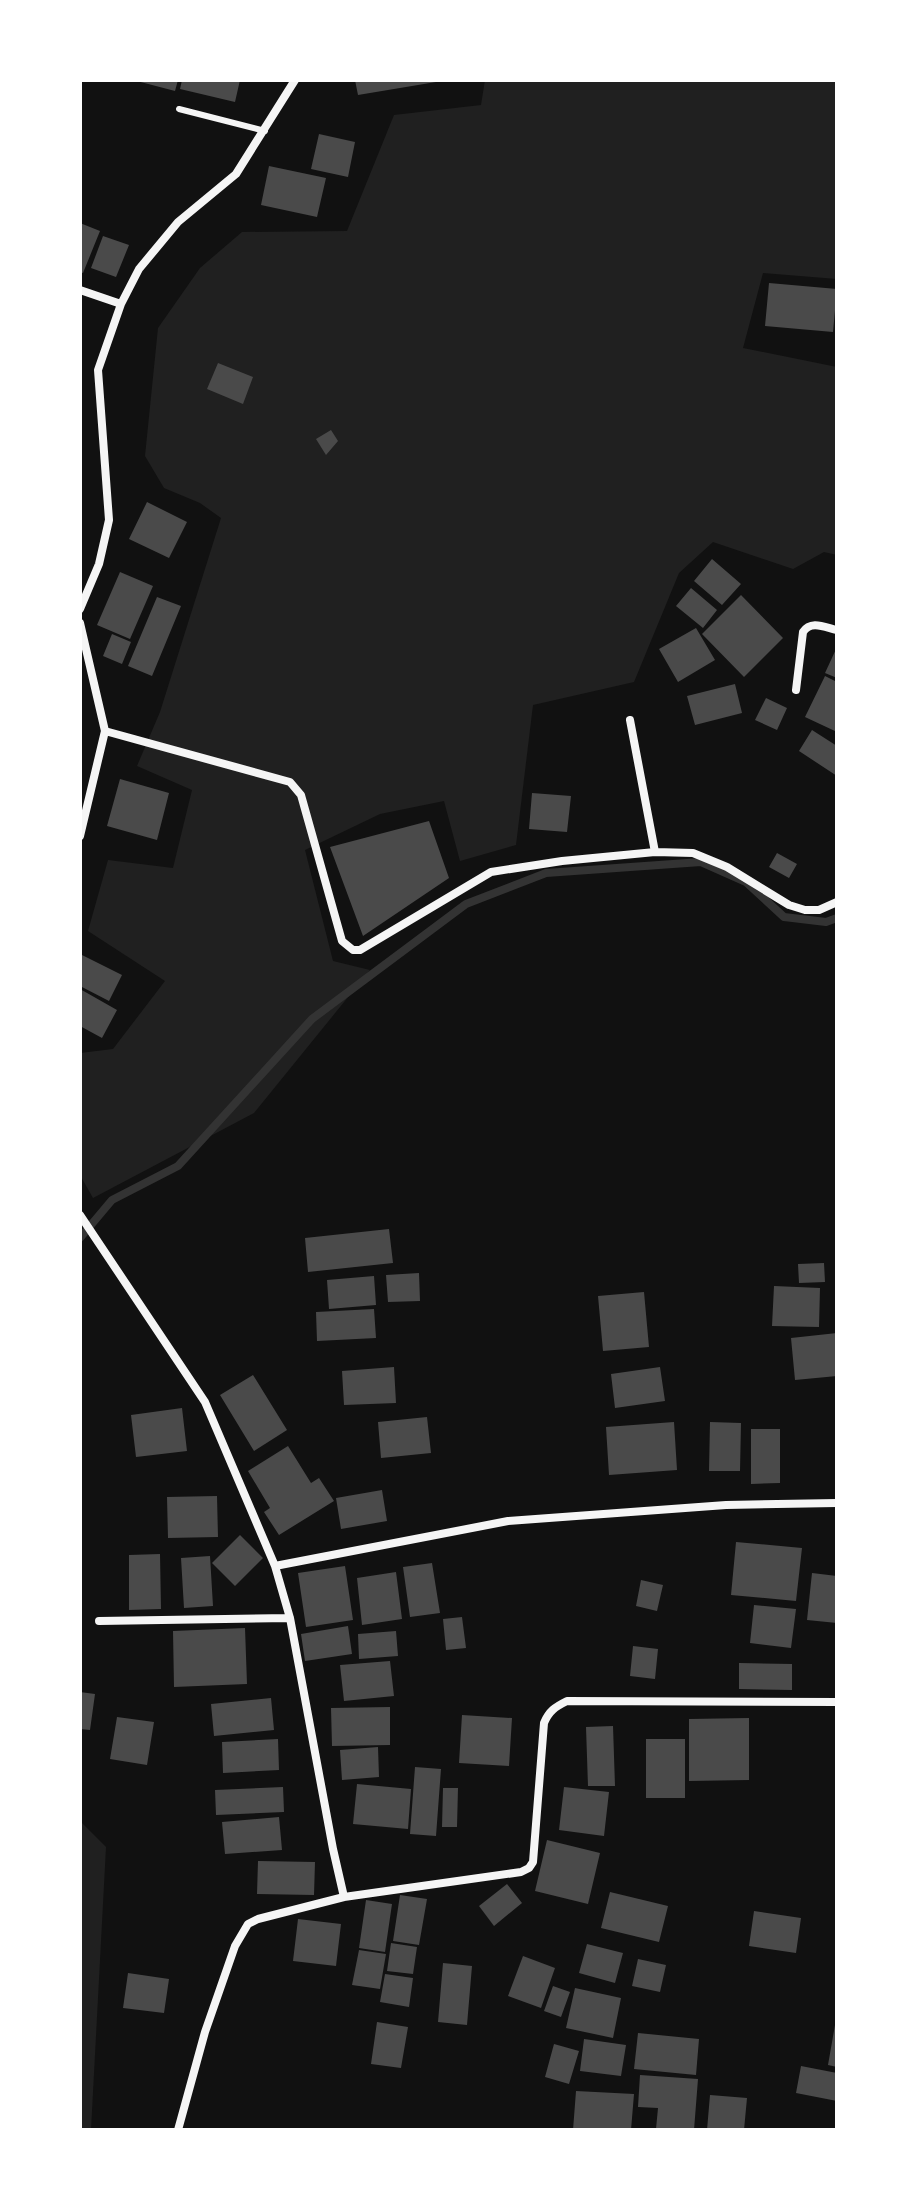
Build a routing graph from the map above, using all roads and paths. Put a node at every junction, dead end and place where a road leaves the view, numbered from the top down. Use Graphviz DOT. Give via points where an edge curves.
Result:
graph roads {
  1 [pos="295,80"];
  2 [pos="179,109"];
  3 [pos="265,131"];
  4 [pos="80,290"];
  5 [pos="121,304"];
  6 [pos="80,609"];
  7 [pos="80,623"];
  8 [pos="837,630"];
  9 [pos="796,690"];
  10 [pos="630,720"];
  11 [pos="105,731"];
  12 [pos="82,813"];
  13 [pos="80,836"];
  14 [pos="655,852"];
  15 [pos="837,902"];
  16 [pos="80,1215"];
  17 [pos="837,1503"];
  18 [pos="275,1566"];
  19 [pos="290,1618"];
  20 [pos="99,1621"];
  21 [pos="837,1702"];
  22 [pos="344,1897"];
  23 [pos="178,2130"];
  1 -- 3 [label="street"];
  2 -- 3 [label="lane"];
  3 -- 5 [label="street" via="236,174 168,234 139,269"];
  4 -- 5 [label="street"];
  5 -- 6 [label="street" via="98,370 109,520 99,564"];
  7 -- 11 [label="street"];
  8 -- 9 [label="street" via="807,626"];
  10 -- 14 [label="street"];
  11 -- 12 [label="street"];
  11 -- 14 [label="street" via="296,786 342,941 353,950 491,872"];
  12 -- 13 [label="street"];
  14 -- 15 [label="street" via="705,857 805,910"];
  16 -- 18 [label="street" via="205,1402"];
  17 -- 18 [label="street" via="726,1505 508,1521"];
  18 -- 19 [label="street"];
  19 -- 20 [label="street"];
  19 -- 22 [label="street"];
  21 -- 22 [label="street" via="567,1701 549,1712 544,1723 529,1868"];
  22 -- 23 [label="street" via="258,1919 241,1933 205,2032"];
}
